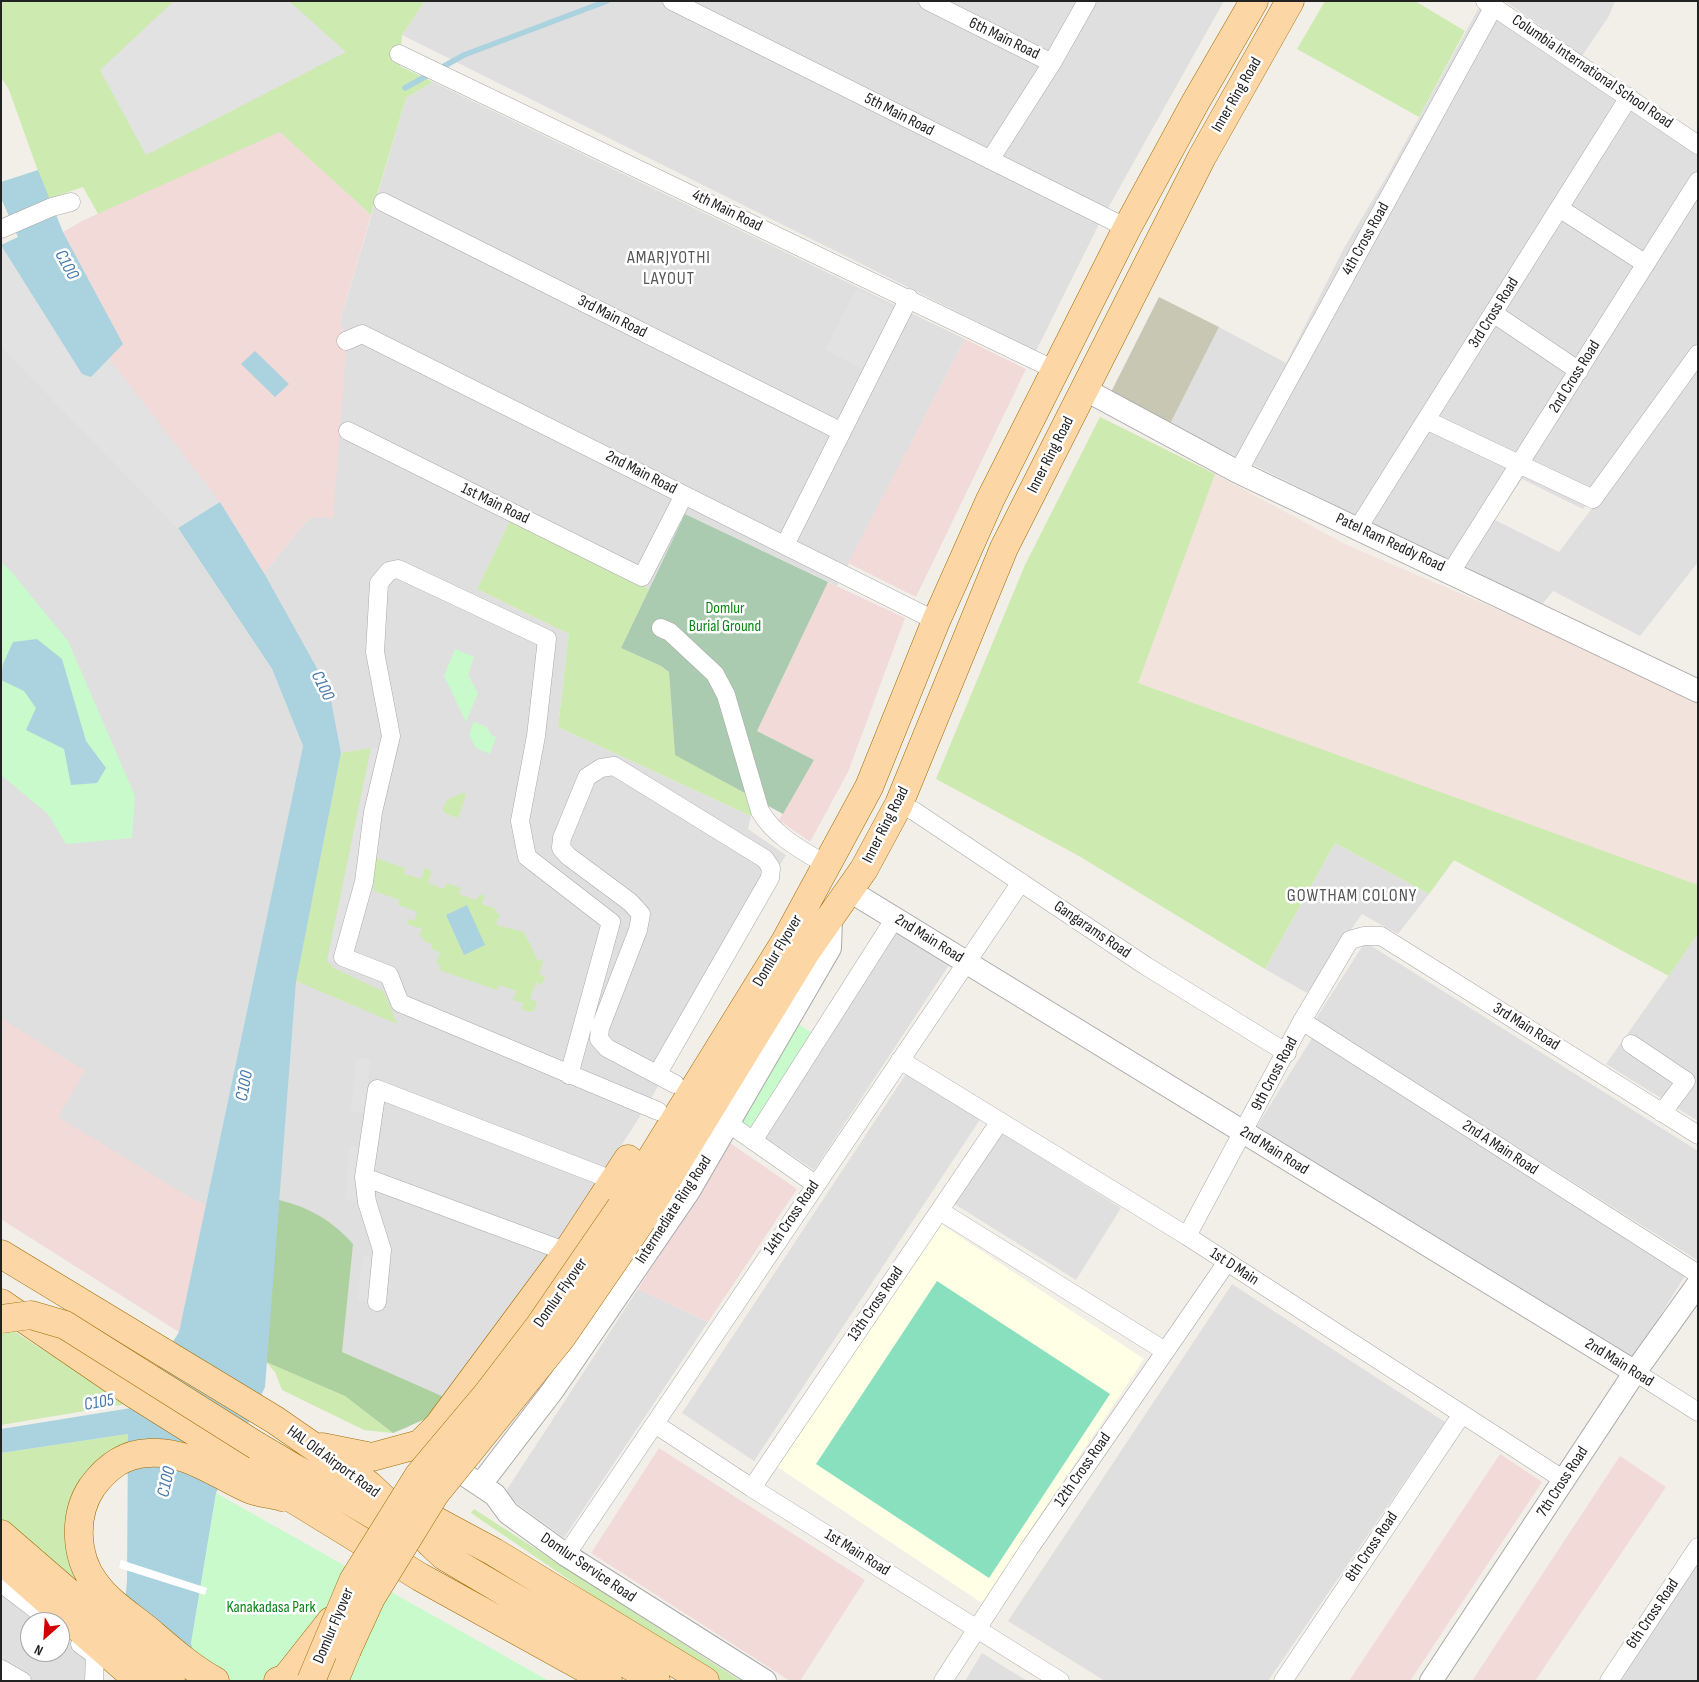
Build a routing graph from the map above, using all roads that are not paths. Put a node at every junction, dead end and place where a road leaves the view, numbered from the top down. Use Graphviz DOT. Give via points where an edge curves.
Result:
graph roads {
  1 [pos="672,1"];
  2 [pos="928,1"];
  3 [pos="1087,1"];
  4 [pos="1254,1"];
  5 [pos="1290,1"];
  6 [pos="1490,4"];
  7 [pos="399,54"];
  8 [pos="1052,63"];
  9 [pos="1628,97"];
  10 [pos="1698,145"];
  11 [pos="990,160"];
  12 [pos="1698,181"];
  13 [pos="71,202"];
  14 [pos="383,202"];
  15 [pos="1559,208"];
  16 [pos="1127,228"];
  17 [pos="1,229"];
  18 [pos="1646,264"];
  19 [pos="909,298"];
  20 [pos="1494,313"];
  21 [pos="346,342"];
  22 [pos="1698,354"];
  23 [pos="1055,370"];
  24 [pos="1579,371"];
  25 [pos="1084,389"];
  26 [pos="1426,420"];
  27 [pos="348,431"];
  28 [pos="842,432"];
  29 [pos="1519,466"];
  30 [pos="1238,472"];
  31 [pos="684,495"];
  32 [pos="1358,528"];
  33 [pos="785,545"];
  34 [pos="1451,572"];
  35 [pos="936,621"];
  36 [pos="661,628"];
  37 [pos="1698,692"];
  38 [pos="899,804"];
  39 [pos="827,865"];
  40 [pos="1021,882"];
  41 [pos="850,891"];
  42 [pos="809,900"];
  43 [pos="831,917"];
  44 [pos="895,918"];
  45 [pos="1350,940"];
  46 [pos="966,962"];
  47 [pos="1302,1022"];
  48 [pos="1631,1044"];
  49 [pos="1287,1053"];
  50 [pos="900,1060"];
  51 [pos="569,1074"];
  52 [pos="667,1079"];
  53 [pos="658,1111"];
  54 [pos="1662,1113"];
  55 [pos="1000,1121"];
  56 [pos="728,1124"];
  57 [pos="1244,1132"];
  58 [pos="1698,1135"];
  59 [pos="753,1141"];
  60 [pos="364,1177"];
  61 [pos="614,1181"];
  62 [pos="815,1184"];
  63 [pos="940,1210"];
  64 [pos="631,1214"];
  65 [pos="1187,1236"];
  66 [pos="567,1252"];
  67 [pos="1,1254"];
  68 [pos="1227,1262"];
  69 [pos="1698,1274"];
  70 [pos="1698,1284"];
  71 [pos="377,1302"];
  72 [pos="1,1303"];
  73 [pos="1,1318"];
  74 [pos="1165,1352"];
  75 [pos="1635,1372"];
  76 [pos="1698,1412"];
  77 [pos="1462,1414"];
  78 [pos="655,1424"];
  79 [pos="420,1444"];
  80 [pos="313,1446"];
  81 [pos="244,1463"];
  82 [pos="1564,1480"];
  83 [pos="481,1484"];
  84 [pos="369,1485"];
  85 [pos="752,1488"];
  86 [pos="1,1534"];
  87 [pos="1698,1547"];
  88 [pos="566,1555"];
  89 [pos="444,1556"];
  90 [pos="1,1560"];
  91 [pos="1,1583"];
  92 [pos="342,1606"];
  93 [pos="39,1612"];
  94 [pos="977,1629"];
  95 [pos="70,1636"];
  96 [pos="347,1650"];
  97 [pos="551,1650"];
  98 [pos="1,1669"];
  99 [pos="22,1681"];
  100 [pos="94,1681"];
  101 [pos="139,1681"];
  102 [pos="171,1681"];
  103 [pos="215,1681"];
  104 [pos="278,1681"];
  105 [pos="311,1681"];
  106 [pos="334,1681"];
  107 [pos="348,1681"];
  108 [pos="573,1681"];
  109 [pos="608,1681"];
  110 [pos="656,1681"];
  111 [pos="705,1681"];
  112 [pos="765,1681"];
  113 [pos="943,1681"];
  114 [pos="1060,1681"];
  115 [pos="1283,1681"];
  116 [pos="1431,1681"];
  117 [pos="1609,1681"];
  1 -- 11 [label="street, 5th Main Road"];
  2 -- 8 [label="street, 6th Main Road"];
  3 -- 8 [label="street"];
  4 -- 16 [label="main road, Inner Ring Road"];
  5 -- 25 [label="main road, Inner Ring Road" via="1202,157"];
  6 -- 9 [label="street, Columbia International School Road"];
  6 -- 30 [label="street, 4th Cross Road"];
  7 -- 19 [label="street, 4th Main Road"];
  8 -- 11 [label="street"];
  9 -- 10 [label="street, Columbia International School Road"];
  9 -- 15 [label="street, 3rd Cross Road"];
  11 -- 16 [label="street, 5th Main Road"];
  12 -- 18 [label="street, 2nd Cross Road"];
  13 -- 17 [label="street"];
  14 -- 28 [label="street, 3rd Main Road"];
  15 -- 18 [label="street"];
  15 -- 20 [label="street, 3rd Cross Road"];
  16 -- 23 [label="main road, Inner Ring Road"];
  18 -- 24 [label="street, 2nd Cross Road"];
  19 -- 23 [label="street, 4th Main Road"];
  19 -- 28 [label="street"];
  20 -- 24 [label="street"];
  20 -- 26 [label="street, 3rd Cross Road"];
  21 -- 31 [label="street, 2nd Main Road" via="362,334"];
  22 -- 29 [label="street" via="1593,499"];
  23 -- 35 [label="main road, Inner Ring Road" via="990,500"];
  24 -- 29 [label="street, 2nd Cross Road"];
  25 -- 30 [label="street, Patel Ram Reddy Road"];
  25 -- 38 [label="main road, Inner Ring Road" via="1004,548"];
  26 -- 29 [label="street"];
  26 -- 32 [label="street, 3rd Cross Road"];
  27 -- 31 [label="street, 1st Main Road" via="642,577"];
  28 -- 33 [label="street"];
  29 -- 34 [label="street, 2nd Cross Road"];
  30 -- 32 [label="street, Patel Ram Reddy Road"];
  31 -- 33 [label="street, 2nd Main Road"];
  32 -- 34 [label="street, Patel Ram Reddy Road"];
  33 -- 35 [label="street, 2nd Main Road"];
  34 -- 37 [label="street, Patel Ram Reddy Road"];
  35 -- 39 [label="main road, Inner Ring Road" via="870,787"];
  36 -- 39 [label="street" via="670,632 715,674 726,695 760,811 767,823"];
  38 -- 40 [label="street, Gangarams Road"];
  38 -- 41 [label="main road, Inner Ring Road"];
  39 -- 42 [label="main road, Inner Ring Road"];
  40 -- 46 [label="street, 14th Cross Road"];
  40 -- 49 [label="street, Gangarams Road" via="1146,966"];
  41 -- 43 [label="main road, Inner Ring Road"];
  41 -- 44 [label="street, 2nd Main Road"];
  42 -- 52 [label="main road" via="775,924"];
  42 -- 64 [label="main road, Domlur Flyover"];
  43 -- 56 [label="street, Intermediate Ring Road" via="830,948"];
  43 -- 64 [label="main road, Domlur Flyover"];
  44 -- 46 [label="street, 2nd Main Road"];
  44 -- 59 [label="street"];
  45 -- 47 [label="street, 9th Cross Road"];
  45 -- 54 [label="street, 3rd Main Road" via="1381,936"];
  46 -- 50 [label="street, 14th Cross Road"];
  46 -- 57 [label="street, 2nd Main Road"];
  47 -- 49 [label="street, 9th Cross Road"];
  47 -- 69 [label="street, 2nd A Main Road"];
  48 -- 54 [label="street" via="1686,1081"];
  49 -- 57 [label="street, 9th Cross Road"];
  50 -- 55 [label="street, 1st D Main"];
  50 -- 62 [label="street, 14th Cross Road"];
  51 -- 51 [label="street" via="611,922 527,857 520,821 536,736 547,639 398,569 389,571 379,582 375,652 391,736 373,812 364,882 343,957 389,975 400,1003"];
  51 -- 53 [label="street"];
  52 -- 52 [label="street" via="606,1048 599,1040 600,1028 638,930 640,914 630,902 561,848 587,777 601,768 614,766 766,859 771,868 770,878"];
  52 -- 53 [label="main road"];
  53 -- 61 [label="main road"];
  54 -- 58 [label="street, 3rd Main Road"];
  55 -- 63 [label="street, 13th Cross Road"];
  55 -- 65 [label="street, 1st D Main"];
  56 -- 59 [label="street"];
  56 -- 83 [label="street, Intermediate Ring Road" via="689,1191 558,1382"];
  57 -- 65 [label="street, 9th Cross Road"];
  57 -- 75 [label="street, 2nd Main Road"];
  59 -- 62 [label="street"];
  60 -- 61 [label="street" via="377,1089"];
  60 -- 66 [label="street"];
  60 -- 71 [label="street" via="367,1202 382,1250"];
  61 -- 66 [label="main road"];
  62 -- 78 [label="street, 14th Cross Road"];
  63 -- 74 [label="street"];
  63 -- 85 [label="street, 13th Cross Road"];
  64 -- 92 [label="main road, Domlur Flyover, bridge" via="419,1475 353,1581"];
  64 -- 96 [label="main road, Domlur Flyover, bridge" via="561,1338 435,1494 371,1598"];
  65 -- 68 [label="street, 1st D Main"];
  66 -- 79 [label="main road" via="438,1426"];
  67 -- 80 [label="main road, HAL Old Airport Road"];
  68 -- 74 [label="street, 12th Cross Road"];
  68 -- 77 [label="street, 1st D Main"];
  70 -- 75 [label="street, 7th Cross Road"];
  72 -- 81 [label="main road" via="134,1394"];
  73 -- 81 [label="main road, bridge" via="31,1315 66,1325"];
  74 -- 94 [label="street, 12th Cross Road"];
  75 -- 76 [label="street, 2nd Main Road"];
  75 -- 82 [label="street, 7th Cross Road"];
  77 -- 82 [label="street, 1st D Main"];
  77 -- 115 [label="street, 8th Cross Road"];
  78 -- 85 [label="street, 1st Main Road"];
  78 -- 88 [label="street, 14th Cross Road"];
  79 -- 80 [label="main road" via="372,1456"];
  79 -- 83 [label="street, Domlur Service Road"];
  80 -- 84 [label="main road, HAL Old Airport Road"];
  81 -- 89 [label="main road"];
  81 -- 97 [label="main road" via="293,1499 420,1577"];
  81 -- 103 [label="main road" via="192,1459 172,1453 145,1453 115,1462 90,1490 79,1519 83,1562 95,1584 181,1658"];
  82 -- 116 [label="street, 7th Cross Road"];
  83 -- 88 [label="street, Domlur Service Road" via="495,1495 508,1513"];
  84 -- 89 [label="main road, HAL Old Airport Road"];
  84 -- 111 [label="main road" via="494,1552"];
  85 -- 94 [label="street, 1st Main Road"];
  86 -- 102 [label="main road"];
  87 -- 117 [label="street, 6th Cross Road"];
  88 -- 112 [label="street, Domlur Service Road"];
  89 -- 110 [label="main road, HAL Old Airport Road"];
  90 -- 101 [label="main road"];
  91 -- 93 [label="street"];
  92 -- 104 [label="main road, bridge" via="286,1678"];
  92 -- 105 [label="main road, Domlur Flyover, bridge"];
  94 -- 113 [label="street, 12th Cross Road"];
  94 -- 114 [label="street, 1st Main Road"];
  95 -- 100 [label="street" via="95,1655"];
  96 -- 106 [label="main road, Domlur Flyover"];
  96 -- 107 [label="main road"];
  97 -- 108 [label="main road"];
  97 -- 109 [label="main road"];
  98 -- 99 [label="street"];
}
